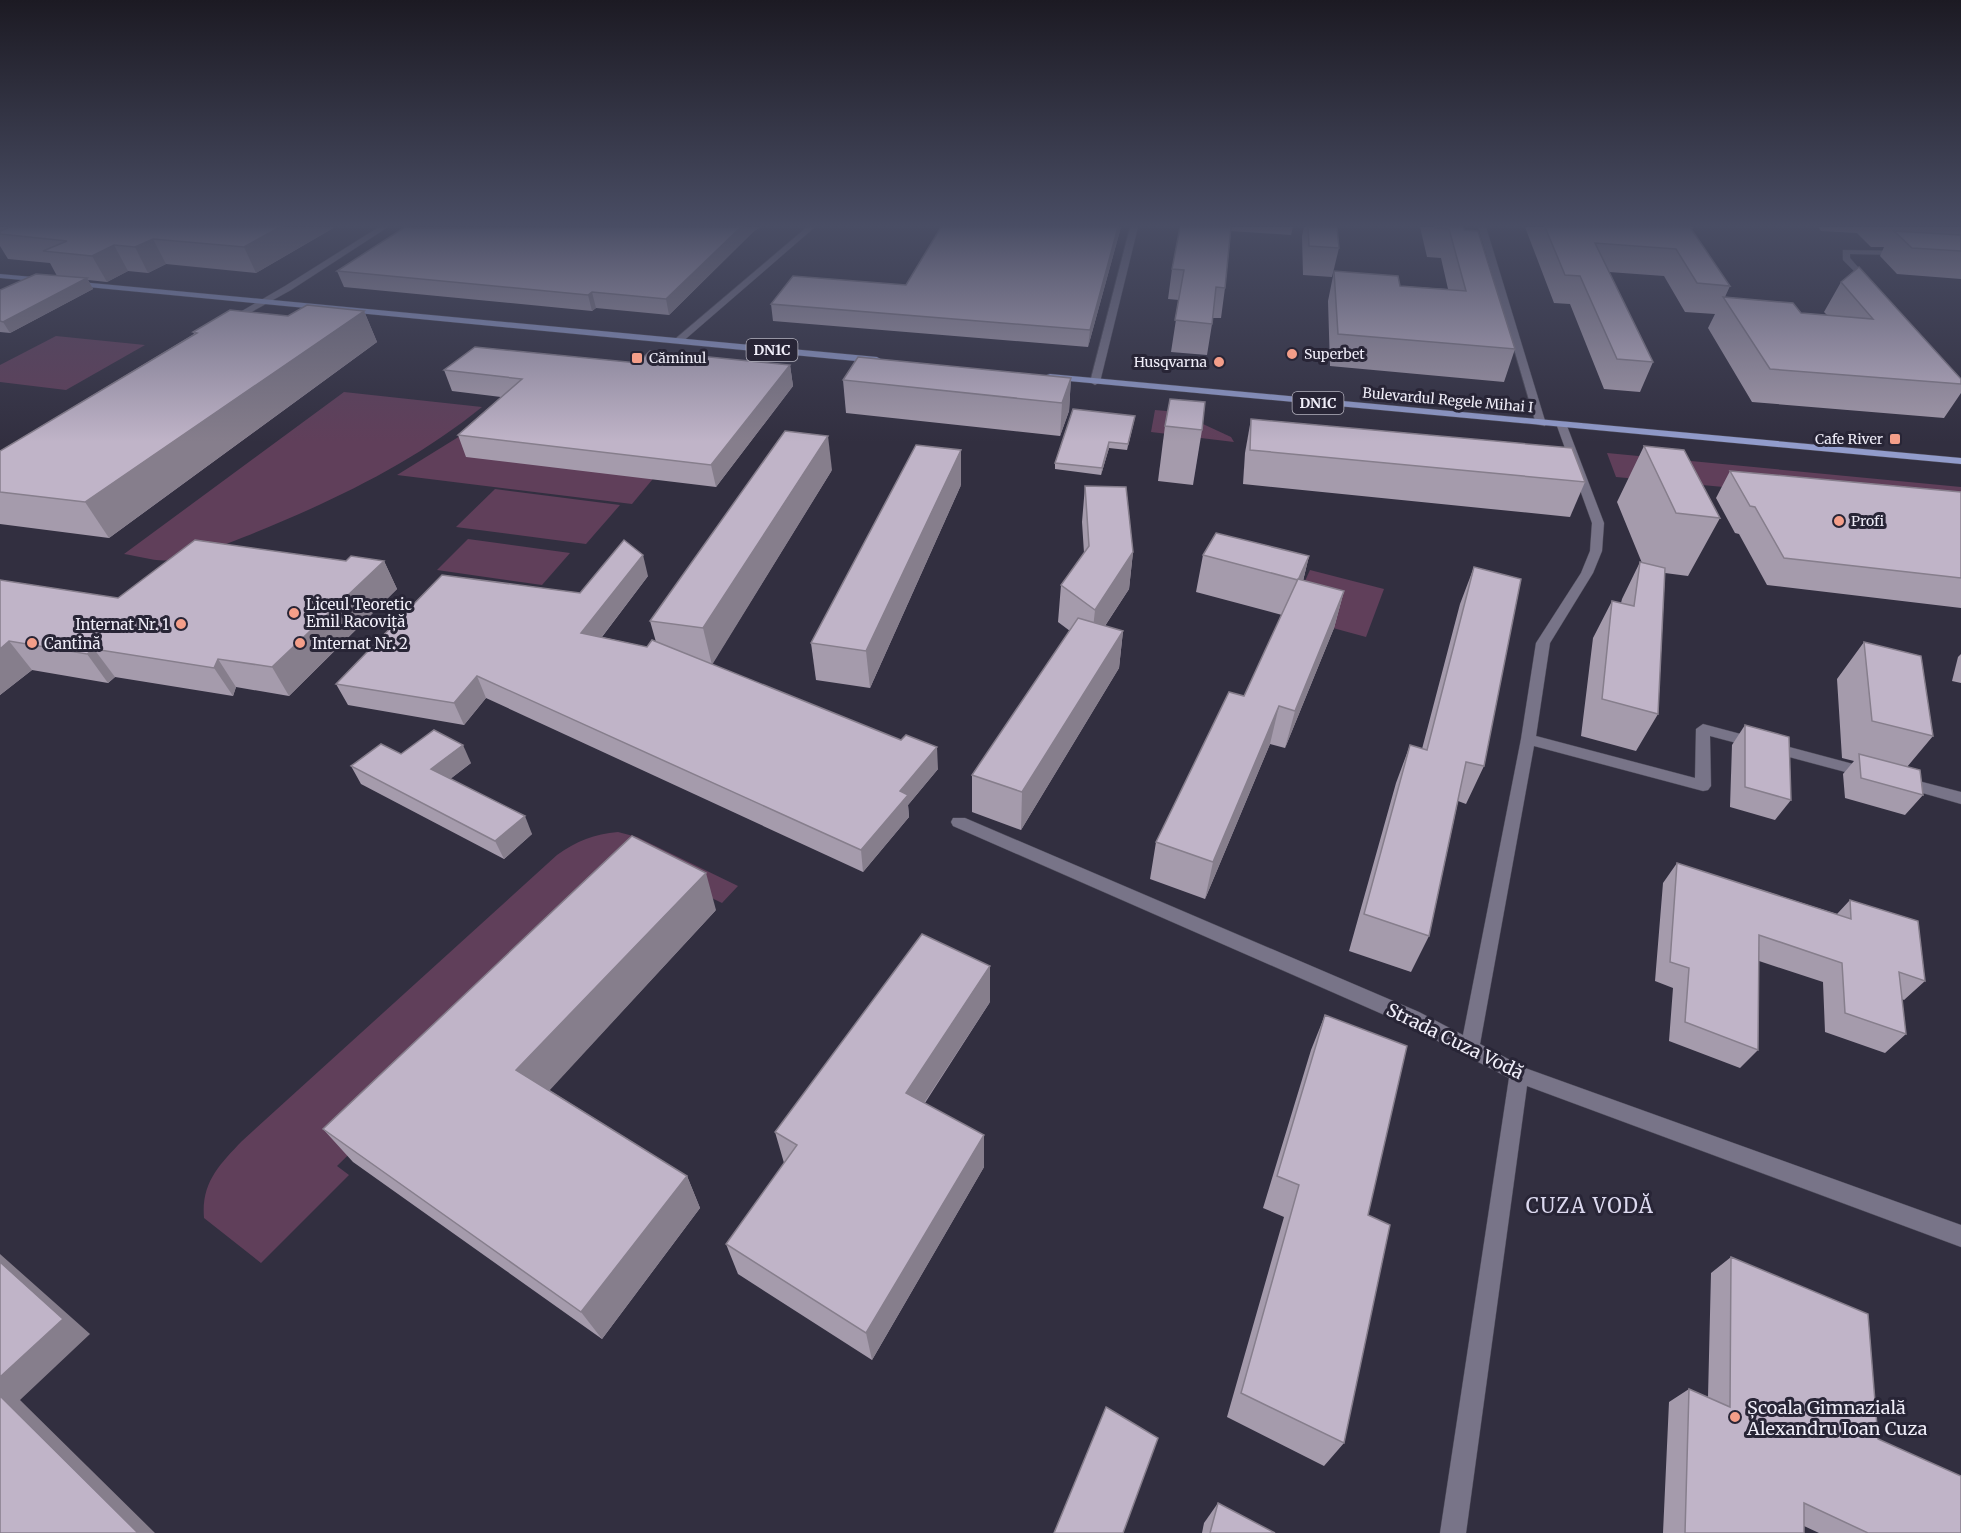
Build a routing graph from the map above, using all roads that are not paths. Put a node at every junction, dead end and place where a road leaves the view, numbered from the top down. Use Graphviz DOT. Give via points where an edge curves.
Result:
graph roads {
  1 [pos="229,299"];
  2 [pos="270,299"];
  3 [pos="728,299"];
  4 [pos="1116,299"];
  5 [pos="1503,299"];
  6 [pos="264,302"];
  7 [pos="216,329"];
  8 [pos="678,341"];
  9 [pos="890,361"];
  10 [pos="1040,376"];
  11 [pos="1095,382"];
  12 [pos="1541,424"];
  13 [pos="1562,426"];
  14 [pos="1961,461"];
  15 [pos="1528,739"];
  16 [pos="1961,798"];
  17 [pos="959,822"];
  18 [pos="1470,1049"];
  19 [pos="1519,1074"];
  20 [pos="1961,1236"];
  21 [pos="1453,1533"];
  1 -- 6 [label="main road, DN1C"];
  2 -- 6 [label="street"];
  3 -- 8 [label="street"];
  4 -- 11 [label="street"];
  5 -- 12 [label="street"];
  6 -- 7 [label="street"];
  6 -- 8 [label="main road, DN1C"];
  8 -- 9 [label="main road, DN1C"];
  10 -- 11 [label="main road, Bulevardul Regele Mihai I / DN1C"];
  11 -- 12 [label="main road, Bulevardul Regele Mihai I / DN1C"];
  12 -- 13 [label="main road, Bulevardul Regele Mihai I / DN1C"];
  13 -- 14 [label="main road, Bulevardul Regele Mihai I / DN1C"];
  13 -- 15 [label="street" via="1598,523 1596,551 1587,573 1543,643"];
  15 -- 16 [label="street" via="1703,786 1703,729"];
  15 -- 18 [label="street"];
  17 -- 18 [label="street, Strada Cuza Vodă" via="1412,1018"];
  18 -- 19 [label="street, Strada Cuza Vodă"];
  19 -- 20 [label="street, Strada Cuza Vodă"];
  19 -- 21 [label="street"];
}
